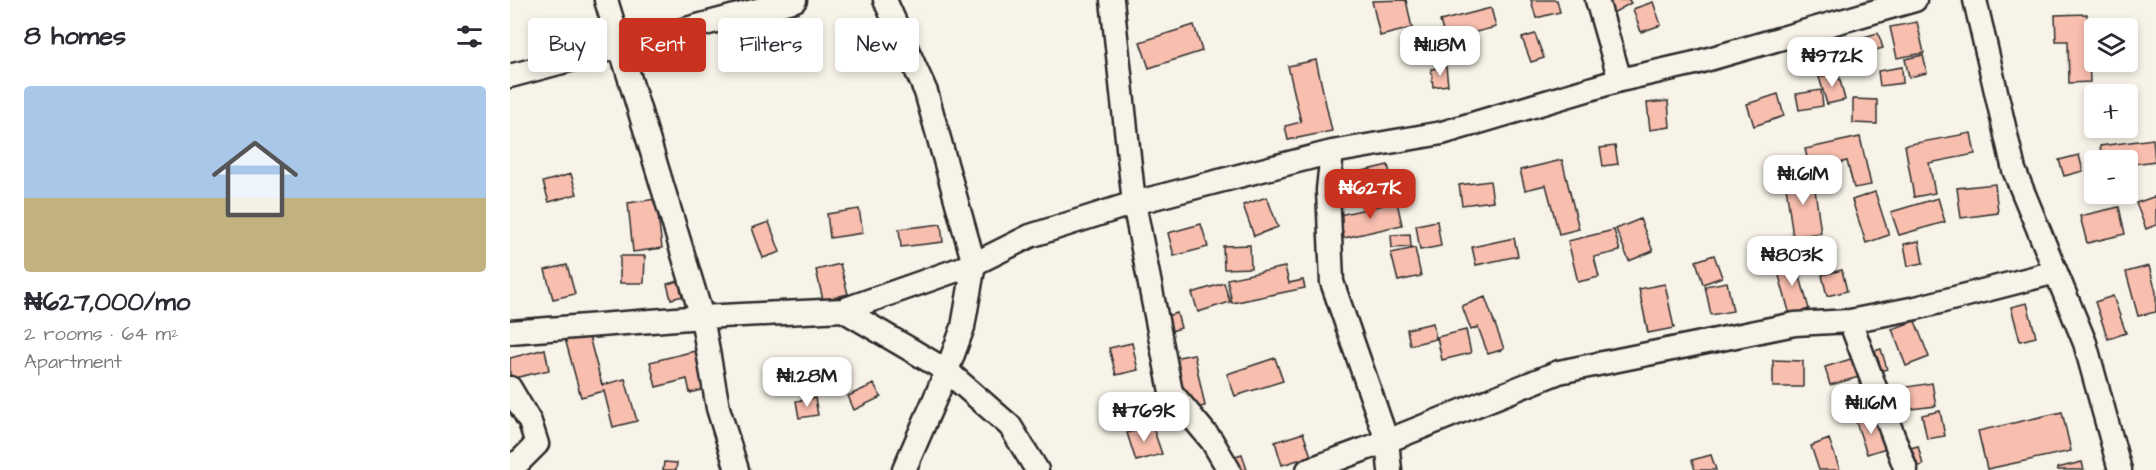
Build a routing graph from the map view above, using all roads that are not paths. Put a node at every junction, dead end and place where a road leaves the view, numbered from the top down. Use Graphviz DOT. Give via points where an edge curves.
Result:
graph roads {
  1 [pos="606,0"];
  2 [pos="795,0"];
  3 [pos="885,0"];
  4 [pos="1112,0"];
  5 [pos="1597,0"];
  6 [pos="1915,0"];
  7 [pos="1975,0"];
  8 [pos="706,23"];
  9 [pos="619,46"];
  10 [pos="627,72"];
  11 [pos="510,76"];
  12 [pos="1620,80"];
  13 [pos="1332,152"];
  14 [pos="1134,203"];
  15 [pos="974,264"];
  16 [pos="2056,272"];
  17 [pos="843,310"];
  18 [pos="702,317"];
  19 [pos="1850,321"];
  20 [pos="510,333"];
  21 [pos="947,371"];
  22 [pos="510,388"];
  23 [pos="1387,441"];
  24 [pos="510,465"];
  25 [pos="737,470"];
  26 [pos="904,470"];
  27 [pos="1037,470"];
  28 [pos="1229,470"];
  29 [pos="1308,470"];
  30 [pos="1390,470"];
  31 [pos="1906,470"];
  32 [pos="2120,470"];
  1 -- 9 [label="street"];
  2 -- 8 [label="street"];
  3 -- 15 [label="street" via="926,92"];
  4 -- 14 [label="street"];
  5 -- 12 [label="street"];
  6 -- 12 [label="street" via="1695,63"];
  7 -- 16 [label="street" via="2014,170"];
  9 -- 11 [label="street"];
  10 -- 18 [label="street"];
  12 -- 13 [label="street" via="1442,132"];
  13 -- 14 [label="street"];
  13 -- 23 [label="street" via="1328,190 1332,282"];
  14 -- 15 [label="street" via="1030,236"];
  14 -- 28 [label="street" via="1171,392 1212,441"];
  15 -- 17 [label="street"];
  15 -- 21 [label="street" via="963,327"];
  16 -- 19 [label="street" via="1916,309"];
  16 -- 32 [label="street" via="2085,343"];
  17 -- 18 [label="street"];
  17 -- 21 [label="street"];
  18 -- 20 [label="street"];
  18 -- 25 [label="street" via="718,408"];
  19 -- 23 [label="street" via="1795,324 1559,372"];
  19 -- 31 [label="street"];
  21 -- 26 [label="street"];
  21 -- 27 [label="street" via="1010,426"];
  22 -- 24 [label="street" via="530,422 537,444"];
  23 -- 29 [label="street"];
  23 -- 30 [label="street"];
}
